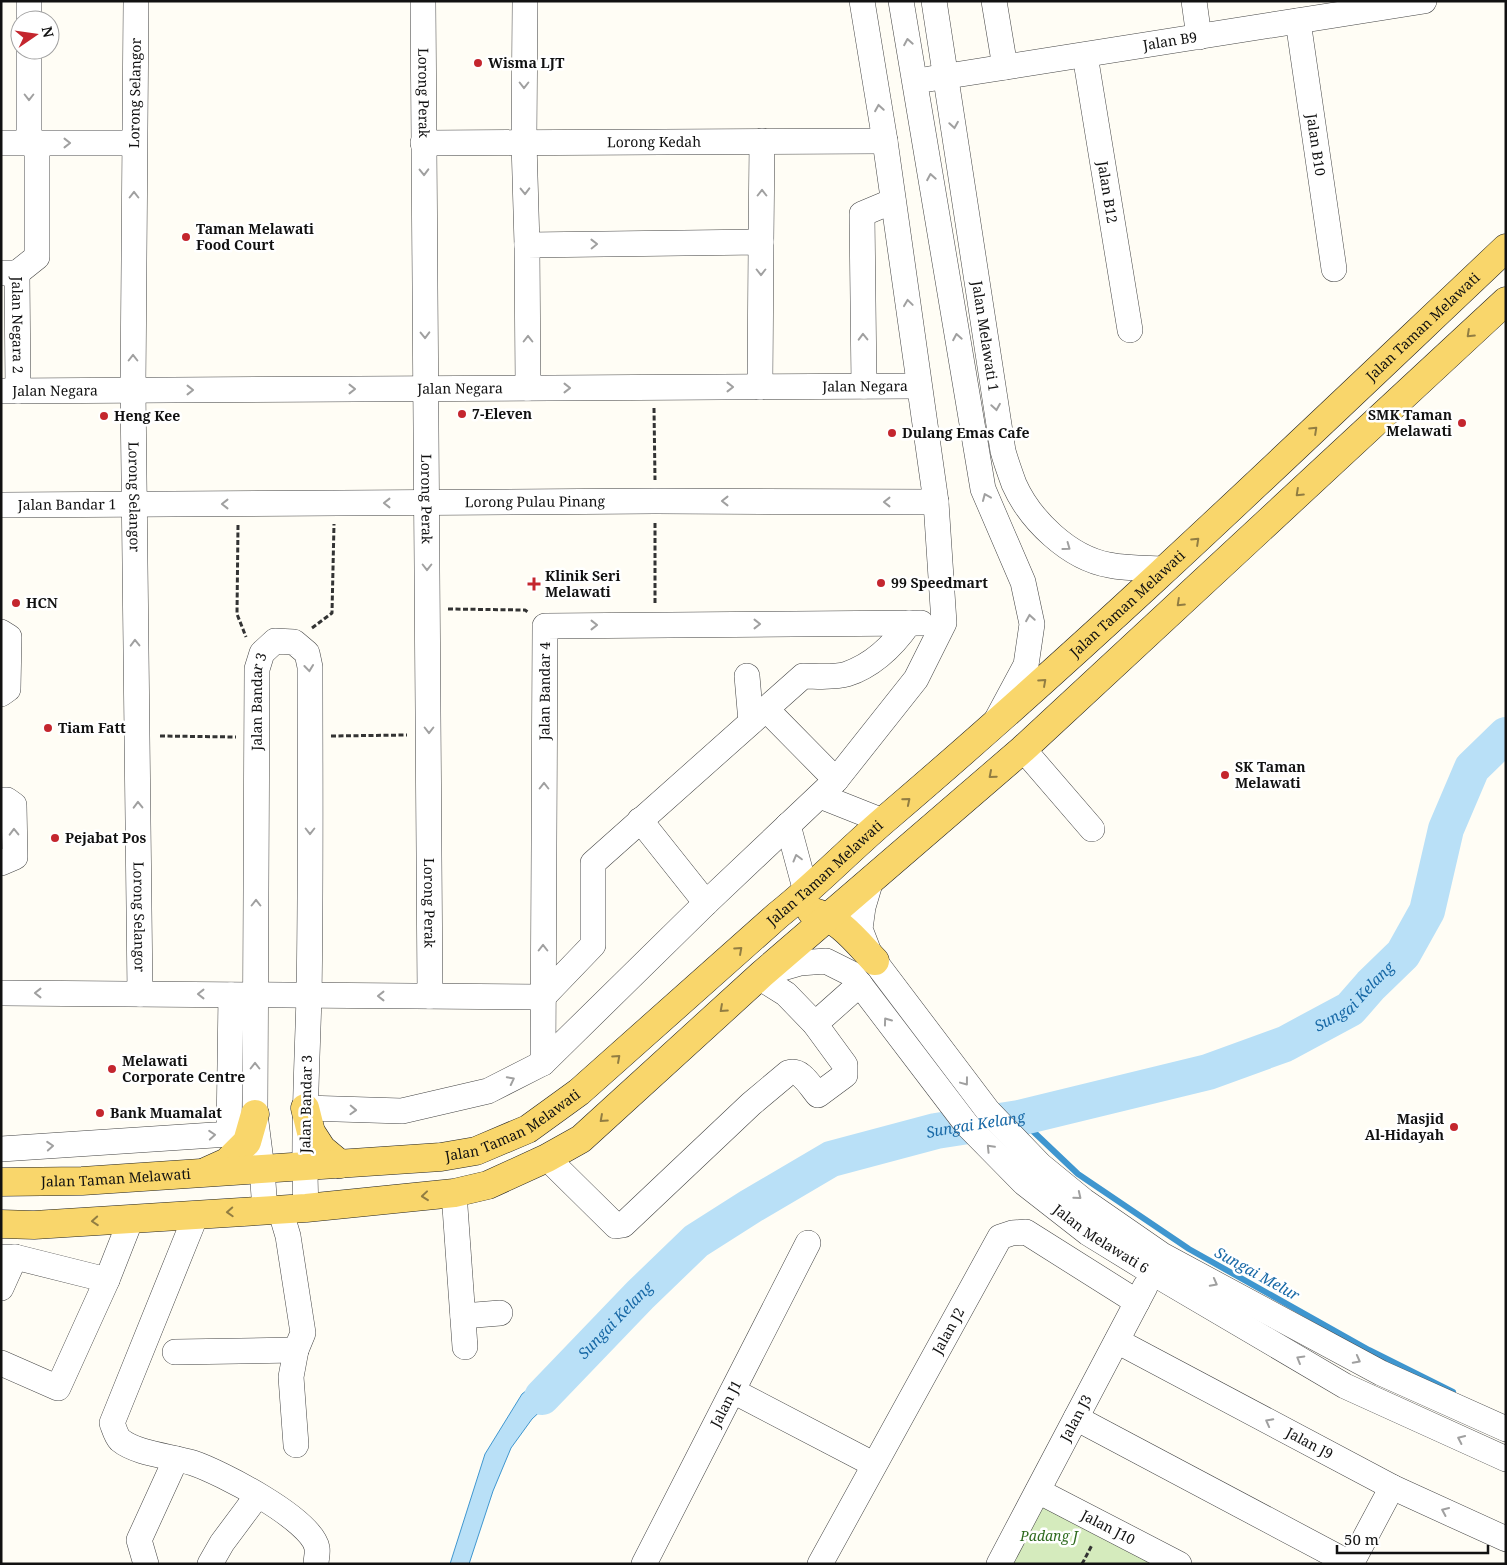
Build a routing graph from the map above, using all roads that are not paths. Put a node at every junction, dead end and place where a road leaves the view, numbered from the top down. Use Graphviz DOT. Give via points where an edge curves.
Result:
graph roads {
  1 [pos="136,1"];
  2 [pos="423,1"];
  3 [pos="525,1"];
  4 [pos="862,1"];
  5 [pos="934,1"];
  6 [pos="994,1"];
  7 [pos="1194,1"];
  8 [pos="1424,1"];
  9 [pos="901,3"];
  10 [pos="1397,3"];
  11 [pos="1298,21"];
  12 [pos="1199,37"];
  13 [pos="1085,55"];
  14 [pos="871,59"];
  15 [pos="29,60"];
  16 [pos="1005,68"];
  17 [pos="946,77"];
  18 [pos="914,82"];
  19 [pos="762,141"];
  20 [pos="884,141"];
  21 [pos="524,142"];
  22 [pos="1,143"];
  23 [pos="33,143"];
  24 [pos="134,143"];
  25 [pos="424,143"];
  26 [pos="893,201"];
  27 [pos="761,242"];
  28 [pos="527,245"];
  29 [pos="1506,248"];
  30 [pos="1334,269"];
  31 [pos="9,273"];
  32 [pos="1506,301"];
  33 [pos="1130,330"];
  34 [pos="864,386"];
  35 [pos="919,386"];
  36 [pos="760,387"];
  37 [pos="528,388"];
  38 [pos="426,389"];
  39 [pos="133,390"];
  40 [pos="10,391"];
  41 [pos="936,502"];
  42 [pos="427,503"];
  43 [pos="1,505"];
  44 [pos="134,505"];
  45 [pos="1167,569"];
  46 [pos="909,623"];
  47 [pos="944,623"];
  48 [pos="1,632"];
  49 [pos="747,676"];
  50 [pos="1,694"];
  51 [pos="758,716"];
  52 [pos="992,728"];
  53 [pos="1023,749"];
  54 [pos="828,788"];
  55 [pos="1,800"];
  56 [pos="640,820"];
  57 [pos="883,821"];
  58 [pos="788,825"];
  59 [pos="1092,829"];
  60 [pos="1,863"];
  61 [pos="872,880"];
  62 [pos="806,892"];
  63 [pos="706,903"];
  64 [pos="778,915"];
  65 [pos="828,917"];
  66 [pos="874,961"];
  67 [pos="760,975"];
  68 [pos="860,984"];
  69 [pos="1,993"];
  70 [pos="140,994"];
  71 [pos="230,995"];
  72 [pos="255,995"];
  73 [pos="309,995"];
  74 [pos="430,996"];
  75 [pos="543,997"];
  76 [pos="815,1024"];
  77 [pos="543,1063"];
  78 [pos="305,1108"];
  79 [pos="255,1114"];
  80 [pos="1,1149"];
  81 [pos="546,1158"];
  82 [pos="340,1164"];
  83 [pos="304,1166"];
  84 [pos="262,1169"];
  85 [pos="201,1173"];
  86 [pos="1032,1174"];
  87 [pos="1,1182"];
  88 [pos="454,1193"];
  89 [pos="283,1209"];
  90 [pos="196,1214"];
  91 [pos="131,1219"];
  92 [pos="1,1224"];
  93 [pos="808,1243"];
  94 [pos="8,1257"];
  95 [pos="1152,1273"];
  96 [pos="106,1280"];
  97 [pos="1,1288"];
  98 [pos="1137,1302"];
  99 [pos="500,1313"];
  100 [pos="463,1316"];
  101 [pos="1117,1341"];
  102 [pos="465,1347"];
  103 [pos="296,1350"];
  104 [pos="175,1352"];
  105 [pos="1,1363"];
  106 [pos="732,1391"];
  107 [pos="1076,1418"];
  108 [pos="1506,1430"];
  109 [pos="296,1445"];
  110 [pos="176,1459"];
  111 [pos="1506,1459"];
  112 [pos="873,1464"];
  113 [pos="1392,1487"];
  114 [pos="1038,1490"];
  115 [pos="257,1496"];
  116 [pos="1506,1539"];
  117 [pos="146,1564"];
  118 [pos="210,1564"];
  119 [pos="316,1564"];
  120 [pos="644,1564"];
  121 [pos="820,1564"];
  122 [pos="1000,1564"];
  123 [pos="1179,1564"];
  124 [pos="1351,1564"];
  1 -- 24 [label="street, Lorong Selangor"];
  2 -- 25 [label="street, Lorong Perak"];
  3 -- 21 [label="street, one-way"];
  4 -- 14 [label="street"];
  5 -- 17 [label="street, Jalan Melawati 1"];
  6 -- 16 [label="street"];
  7 -- 12 [label="street"];
  8 -- 10 [label="street, Jalan B9"];
  9 -- 14 [label="street"];
  18 -- 9 [label="street, Jalan Melawati 1, one-way"];
  10 -- 11 [label="street, Jalan B9"];
  11 -- 12 [label="street, Jalan B9"];
  11 -- 30 [label="street, Jalan B10"];
  12 -- 13 [label="street, Jalan B9"];
  13 -- 16 [label="street, Jalan B9"];
  13 -- 33 [label="street, Jalan B12"];
  20 -- 14 [label="street, one-way"];
  15 -- 23 [label="street, one-way"];
  16 -- 17 [label="street, Jalan B9"];
  17 -- 18 [label="street, Jalan B9"];
  17 -- 45 [label="street, Jalan Melawati 1, one-way" via="1003,451 1014,484 1032,514 1065,546 1082,557 1109,565"];
  52 -- 18 [label="street, Jalan Melawati 1, one-way" via="1026,665 1032,624 1023,582 983,489"];
  19 -- 20 [label="street, Lorong Kedah"];
  19 -- 21 [label="street, Lorong Kedah"];
  27 -- 19 [label="street, one-way"];
  20 -- 26 [label="street"];
  21 -- 25 [label="street, Lorong Kedah"];
  21 -- 28 [label="street, one-way"];
  22 -- 23 [label="street"];
  23 -- 24 [label="street, one-way"];
  23 -- 31 [label="street" via="37,257"];
  39 -- 24 [label="street, Lorong Selangor, one-way"];
  25 -- 38 [label="street, Lorong Perak, one-way"];
  34 -- 26 [label="street, one-way" via="862,214"];
  35 -- 26 [label="street, one-way"];
  28 -- 27 [label="street, one-way"];
  27 -- 36 [label="street, one-way"];
  37 -- 28 [label="street, one-way"];
  45 -- 29 [label="main road, Jalan Taman Melawati, one-way"];
  31 -- 40 [label="street, Jalan Negara 2"];
  32 -- 53 [label="main road, one-way"];
  34 -- 35 [label="street, Jalan Negara"];
  34 -- 36 [label="street, Jalan Negara"];
  35 -- 41 [label="street"];
  37 -- 36 [label="street, Jalan Negara, one-way"];
  37 -- 38 [label="street, Jalan Negara"];
  39 -- 38 [label="street, Jalan Negara, one-way"];
  38 -- 42 [label="street, Lorong Perak"];
  39 -- 40 [label="street, Jalan Negara"];
  39 -- 44 [label="street, Lorong Selangor"];
  41 -- 42 [label="street, Lorong Pulau Pinang, one-way"];
  41 -- 47 [label="street"];
  42 -- 44 [label="street, Lorong Pulau Pinang, one-way"];
  42 -- 74 [label="street, Lorong Perak, one-way"];
  43 -- 44 [label="street, Jalan Bandar 1"];
  70 -- 44 [label="street, Lorong Selangor, one-way"];
  52 -- 45 [label="main road, Jalan Taman Melawati, one-way"];
  46 -- 47 [label="street, Jalan Bandar 4"];
  46 -- 51 [label="street" via="877,660 846,675 804,676"];
  75 -- 46 [label="street, Jalan Bandar 4, one-way" via="545,626"];
  47 -- 54 [label="street" via="916,679"];
  48 -- 50 [label="street" via="9,637 8,689"];
  49 -- 51 [label="street"];
  51 -- 54 [label="street"];
  51 -- 56 [label="street"];
  57 -- 52 [label="main road, Jalan Taman Melawati, one-way"];
  53 -- 59 [label="street"];
  53 -- 61 [label="main road, one-way"];
  54 -- 57 [label="street"];
  54 -- 58 [label="street"];
  60 -- 55 [label="street, one-way" via="15,857 14,805"];
  56 -- 63 [label="street"];
  56 -- 75 [label="street" via="593,863 593,945"];
  57 -- 62 [label="main road, Jalan Taman Melawati"];
  62 -- 58 [label="street, one-way"];
  58 -- 63 [label="street"];
  61 -- 65 [label="main road"];
  61 -- 66 [label="street, Jalan Melawati 6" via="860,929"];
  62 -- 64 [label="main road, Jalan Taman Melawati"];
  63 -- 77 [label="street"];
  64 -- 65 [label="main road" via="796,910"];
  82 -- 64 [label="main road, Jalan Taman Melawati, one-way" via="458,1154 528,1129 579,1092"];
  65 -- 66 [label="main road"];
  65 -- 67 [label="main road"];
  66 -- 86 [label="street, Jalan Melawati 6, one-way"];
  67 -- 68 [label="street, Jalan Melawati 6" via="800,963 826,961 852,974"];
  67 -- 76 [label="street" via="786,994"];
  67 -- 81 [label="main road, one-way" via="581,1140"];
  68 -- 76 [label="street"];
  86 -- 68 [label="street, Jalan Melawati 6, one-way" via="967,1125"];
  70 -- 69 [label="street, one-way"];
  71 -- 70 [label="street, one-way"];
  71 -- 72 [label="street"];
  80 -- 71 [label="street, one-way" via="229,1134"];
  72 -- 73 [label="street"];
  72 -- 73 [label="street, Jalan Bandar 3, one-way" via="257,669 262,654 275,641 294,642 307,653 310,668"];
  79 -- 72 [label="street, Jalan Bandar 3, one-way"];
  74 -- 73 [label="street, one-way"];
  73 -- 78 [label="street, Jalan Bandar 3"];
  74 -- 75 [label="street"];
  75 -- 77 [label="street, Jalan Bandar 4"];
  76 -- 81 [label="street" via="845,1064 845,1075 818,1095 798,1073 788,1073 623,1225 616,1226"];
  78 -- 77 [label="street, one-way" via="402,1111 488,1092"];
  78 -- 82 [label="main road" via="311,1132 322,1150"];
  78 -- 83 [label="street, Jalan Bandar 3"];
  79 -- 84 [label="street, Jalan Bandar 3"];
  79 -- 85 [label="main road" via="248,1142 227,1162"];
  81 -- 88 [label="main road" via="488,1185"];
  82 -- 83 [label="main road, Jalan Taman Melawati"];
  83 -- 84 [label="main road, Jalan Taman Melawati"];
  83 -- 89 [label="street, Jalan Bandar 3"];
  84 -- 85 [label="main road, Jalan Taman Melawati"];
  84 -- 89 [label="street, Jalan Bandar 3"];
  85 -- 87 [label="main road, Jalan Taman Melawati" via="82,1181"];
  86 -- 95 [label="street, Jalan Melawati 6" via="1088,1233"];
  86 -- 108 [label="street, Jalan Melawati 6, one-way" via="1084,1201 1162,1255 1381,1373"];
  88 -- 89 [label="main road, one-way"];
  88 -- 100 [label="street"];
  89 -- 90 [label="main road, one-way"];
  89 -- 103 [label="street" via="303,1333"];
  90 -- 91 [label="main road"];
  90 -- 110 [label="street" via="112,1423 118,1438 131,1447"];
  91 -- 92 [label="main road, one-way"];
  91 -- 96 [label="street"];
  93 -- 106 [label="street, Jalan J1"];
  94 -- 96 [label="street"];
  94 -- 97 [label="street"];
  95 -- 98 [label="street, Jalan J3"];
  111 -- 95 [label="street, Jalan Melawati 6, one-way" via="1345,1386"];
  96 -- 105 [label="street" via="58,1388"];
  98 -- 101 [label="street, Jalan J3"];
  98 -- 112 [label="street, Jalan J2" via="1026,1232 1000,1237"];
  99 -- 100 [label="street"];
  100 -- 102 [label="street"];
  101 -- 107 [label="street, Jalan J3"];
  113 -- 101 [label="street, Jalan J9, one-way"];
  103 -- 104 [label="street"];
  103 -- 109 [label="street" via="291,1377"];
  106 -- 112 [label="street"];
  106 -- 120 [label="street, Jalan J1"];
  107 -- 114 [label="street, Jalan J3"];
  107 -- 124 [label="street"];
  110 -- 115 [label="street" via="194,1464"];
  110 -- 117 [label="street" via="139,1540"];
  112 -- 121 [label="street, Jalan J2"];
  116 -- 113 [label="street, Jalan J9, one-way"];
  113 -- 124 [label="street"];
  114 -- 122 [label="street, Jalan J3"];
  114 -- 123 [label="street, Jalan J10"];
  115 -- 118 [label="street"];
  115 -- 119 [label="street" via="286,1512 304,1528 317,1548"];
}
